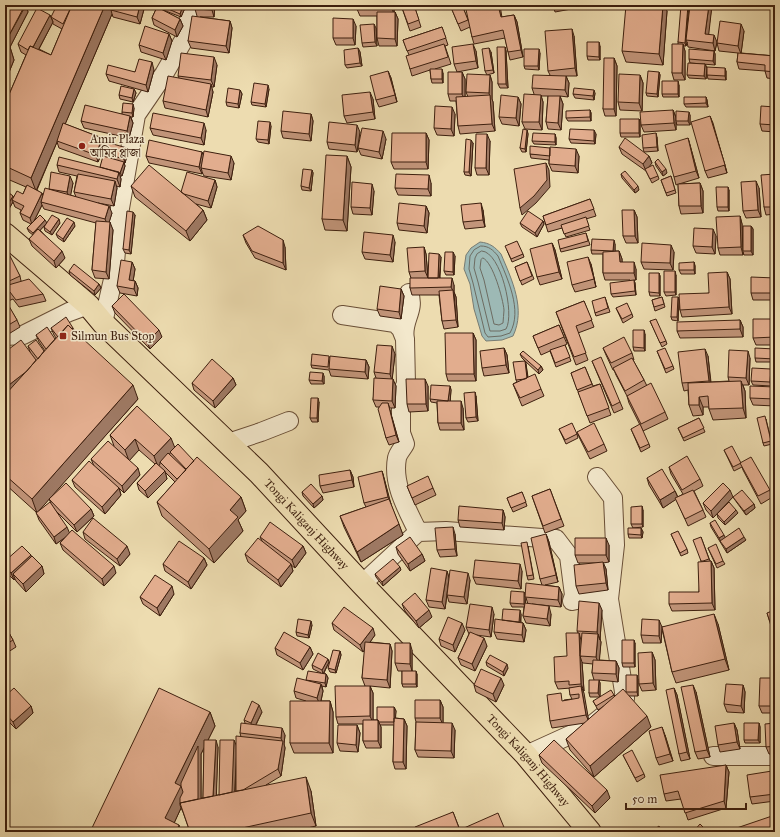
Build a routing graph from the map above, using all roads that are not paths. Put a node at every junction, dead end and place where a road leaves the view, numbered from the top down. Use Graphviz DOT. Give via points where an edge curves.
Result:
graph roads {
  1 [pos="191,5"];
  2 [pos="5,234"];
  3 [pos="409,293"];
  4 [pos="88,305"];
  5 [pos="342,316"];
  6 [pos="103,323"];
  7 [pos="5,336"];
  8 [pos="405,339"];
  9 [pos="289,421"];
  10 [pos="228,443"];
  11 [pos="597,477"];
  12 [pos="418,532"];
  13 [pos="362,584"];
  14 [pos="609,599"];
  15 [pos="526,755"];
  16 [pos="713,756"];
  17 [pos="775,756"];
  18 [pos="590,832"];
  1 -- 6 [label="street" via="186,36 136,116 119,214 114,275"];
  2 -- 4 [label="main road, Tongi Kaliganj Highway"];
  3 -- 8 [label="street" via="412,300 403,333"];
  4 -- 6 [label="main road, Tongi Kaliganj Highway"];
  4 -- 7 [label="street" via="24,335"];
  5 -- 8 [label="street" via="395,323"];
  6 -- 10 [label="main road, Tongi Kaliganj Highway"];
  8 -- 12 [label="street" via="406,384 401,394 401,433 405,444 397,456 396,480"];
  9 -- 10 [label="street"];
  10 -- 13 [label="main road, Tongi Kaliganj Highway"];
  11 -- 14 [label="street" via="613,498 615,545"];
  12 -- 13 [label="street"];
  12 -- 14 [label="street" via="556,539 569,556 574,595 572,601 586,598"];
  13 -- 15 [label="main road, Tongi Kaliganj Highway"];
  14 -- 15 [label="street" via="625,698 592,725"];
  15 -- 18 [label="main road, Tongi Kaliganj Highway"];
  16 -- 17 [label="street"];
}
